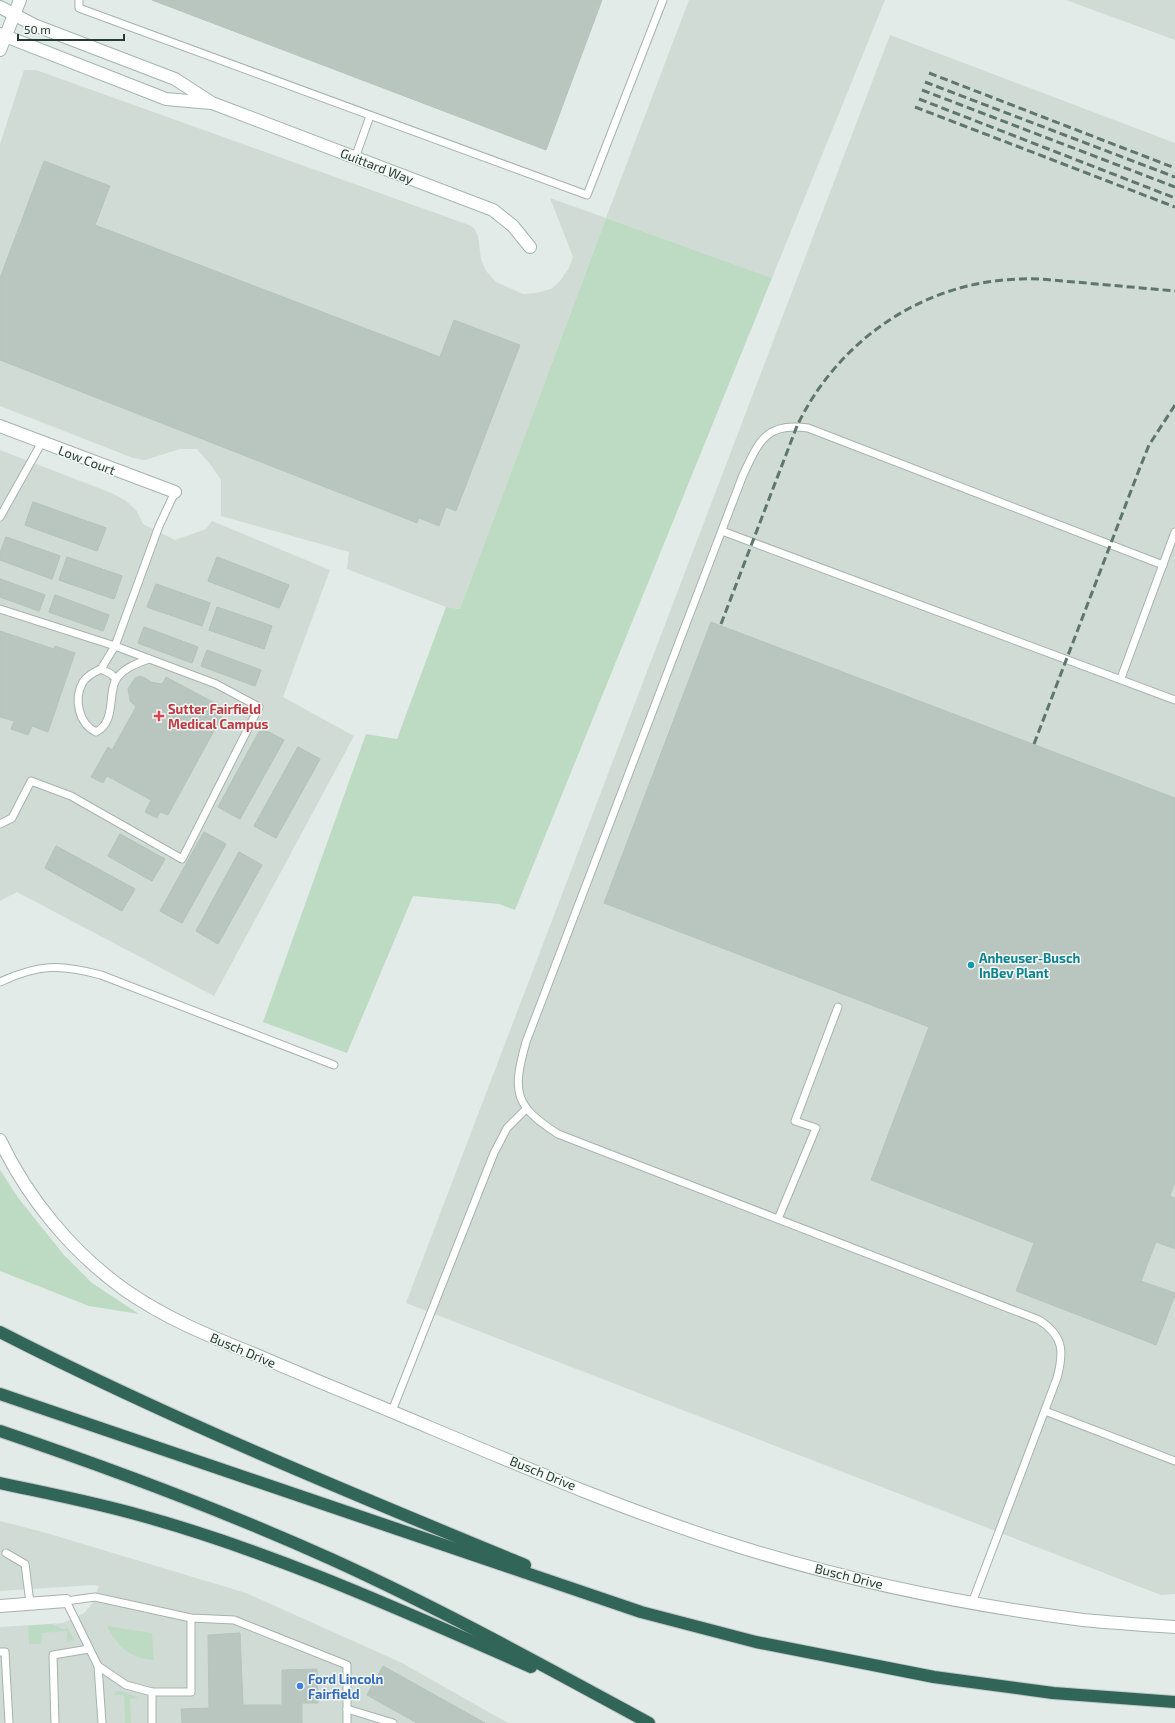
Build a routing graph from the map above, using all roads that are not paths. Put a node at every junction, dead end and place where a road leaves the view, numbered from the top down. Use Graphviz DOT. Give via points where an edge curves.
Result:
graph roads {
  1 [pos="20,0"];
  2 [pos="79,0"];
  3 [pos="663,0"];
  4 [pos="0,7"];
  5 [pos="14,15"];
  6 [pos="3,35"];
  7 [pos="0,50"];
  8 [pos="212,103"];
  9 [pos="370,116"];
  10 [pos="355,158"];
  11 [pos="530,247"];
  12 [pos="0,426"];
  13 [pos="42,442"];
  14 [pos="175,492"];
  15 [pos="0,517"];
  16 [pos="722,531"];
  17 [pos="1175,532"];
  18 [pos="1163,565"];
  19 [pos="0,609"];
  20 [pos="115,646"];
  21 [pos="149,659"];
  22 [pos="101,669"];
  23 [pos="1121,678"];
  24 [pos="116,679"];
  25 [pos="1175,700"];
  26 [pos="0,824"];
  27 [pos="0,982"];
  28 [pos="838,1007"];
  29 [pos="334,1065"];
  30 [pos="526,1109"];
  31 [pos="0,1140"];
  32 [pos="778,1219"];
  33 [pos="0,1332"];
  34 [pos="0,1394"];
  35 [pos="1045,1411"];
  36 [pos="392,1412"];
  37 [pos="0,1431"];
  38 [pos="1175,1461"];
  39 [pos="0,1483"];
  40 [pos="6,1553"];
  41 [pos="66,1601"];
  42 [pos="30,1603"];
  43 [pos="972,1603"];
  44 [pos="0,1606"];
  45 [pos="641,1612"];
  46 [pos="191,1618"];
  47 [pos="1175,1627"];
  48 [pos="90,1649"];
  49 [pos="0,1652"];
  50 [pos="98,1666"];
  51 [pos="152,1692"];
  52 [pos="611,1702"];
  53 [pos="1175,1702"];
  54 [pos="347,1709"];
  55 [pos="9,1723"];
  56 [pos="55,1723"];
  57 [pos="102,1723"];
  58 [pos="152,1723"];
  59 [pos="347,1723"];
  60 [pos="393,1723"];
  61 [pos="649,1723"];
  1 -- 5 [label="street"];
  2 -- 9 [label="lane" via="79,8"];
  3 -- 9 [label="lane" via="587,195"];
  4 -- 5 [label="street, Guittard Way"];
  5 -- 6 [label="street"];
  5 -- 8 [label="street, Guittard Way" via="34,25 175,78"];
  6 -- 7 [label="street"];
  6 -- 8 [label="street, Guittard Way" via="166,99"];
  8 -- 10 [label="street, Guittard Way"];
  9 -- 10 [label="lane"];
  10 -- 11 [label="street, Guittard Way" via="493,210 514,226"];
  12 -- 13 [label="street, Low Court"];
  13 -- 14 [label="street, Low Court"];
  13 -- 15 [label="lane"];
  14 -- 20 [label="lane" via="158,526"];
  16 -- 18 [label="lane" via="743,475 759,444 769,432 782,427 798,426"];
  16 -- 23 [label="lane"];
  16 -- 30 [label="lane" via="526,1042 518,1072 522,1103"];
  17 -- 18 [label="lane"];
  18 -- 23 [label="lane"];
  19 -- 20 [label="lane"];
  20 -- 21 [label="lane"];
  20 -- 22 [label="lane"];
  21 -- 24 [label="lane" via="132,665"];
  21 -- 26 [label="lane" via="216,684 260,707 182,859 71,796 30,782 12,818"];
  22 -- 24 [label="lane"];
  22 -- 24 [label="lane" via="83,683 79,697 80,716 89,729 96,732 107,719"];
  23 -- 25 [label="lane"];
  27 -- 29 [label="lane" via="19,973 46,966 74,967 101,975"];
  28 -- 32 [label="lane" via="795,1121 816,1128"];
  30 -- 32 [label="lane" via="538,1121 558,1134"];
  30 -- 36 [label="lane" via="507,1128 494,1153"];
  31 -- 36 [label="street, Busch Drive" via="30,1192 58,1230 91,1263 124,1289 160,1313 207,1335"];
  32 -- 35 [label="lane" via="1039,1320 1050,1327 1062,1349 1059,1372"];
  33 -- 45 [label="highway" via="56,1361 240,1444"];
  34 -- 45 [label="highway"];
  35 -- 38 [label="lane"];
  35 -- 43 [label="lane"];
  36 -- 43 [label="street, Busch Drive" via="576,1487 736,1545 815,1568"];
  37 -- 52 [label="highway" via="116,1471 332,1559 440,1611"];
  39 -- 52 [label="highway" via="140,1515 282,1562"];
  40 -- 42 [label="lane" via="25,1564"];
  41 -- 42 [label="street"];
  41 -- 46 [label="lane" via="95,1597"];
  41 -- 48 [label="lane"];
  42 -- 44 [label="street"];
  43 -- 47 [label="street, Busch Drive" via="1086,1620"];
  45 -- 53 [label="highway" via="756,1642 934,1678 1053,1692"];
  46 -- 51 [label="lane" via="191,1692"];
  46 -- 54 [label="lane" via="234,1620 347,1665"];
  48 -- 50 [label="lane"];
  48 -- 56 [label="lane" via="53,1655"];
  49 -- 55 [label="lane" via="5,1652"];
  50 -- 51 [label="lane" via="126,1685"];
  50 -- 57 [label="lane"];
  51 -- 58 [label="lane"];
  52 -- 61 [label="highway"];
  54 -- 59 [label="lane"];
  54 -- 60 [label="lane"];
}
